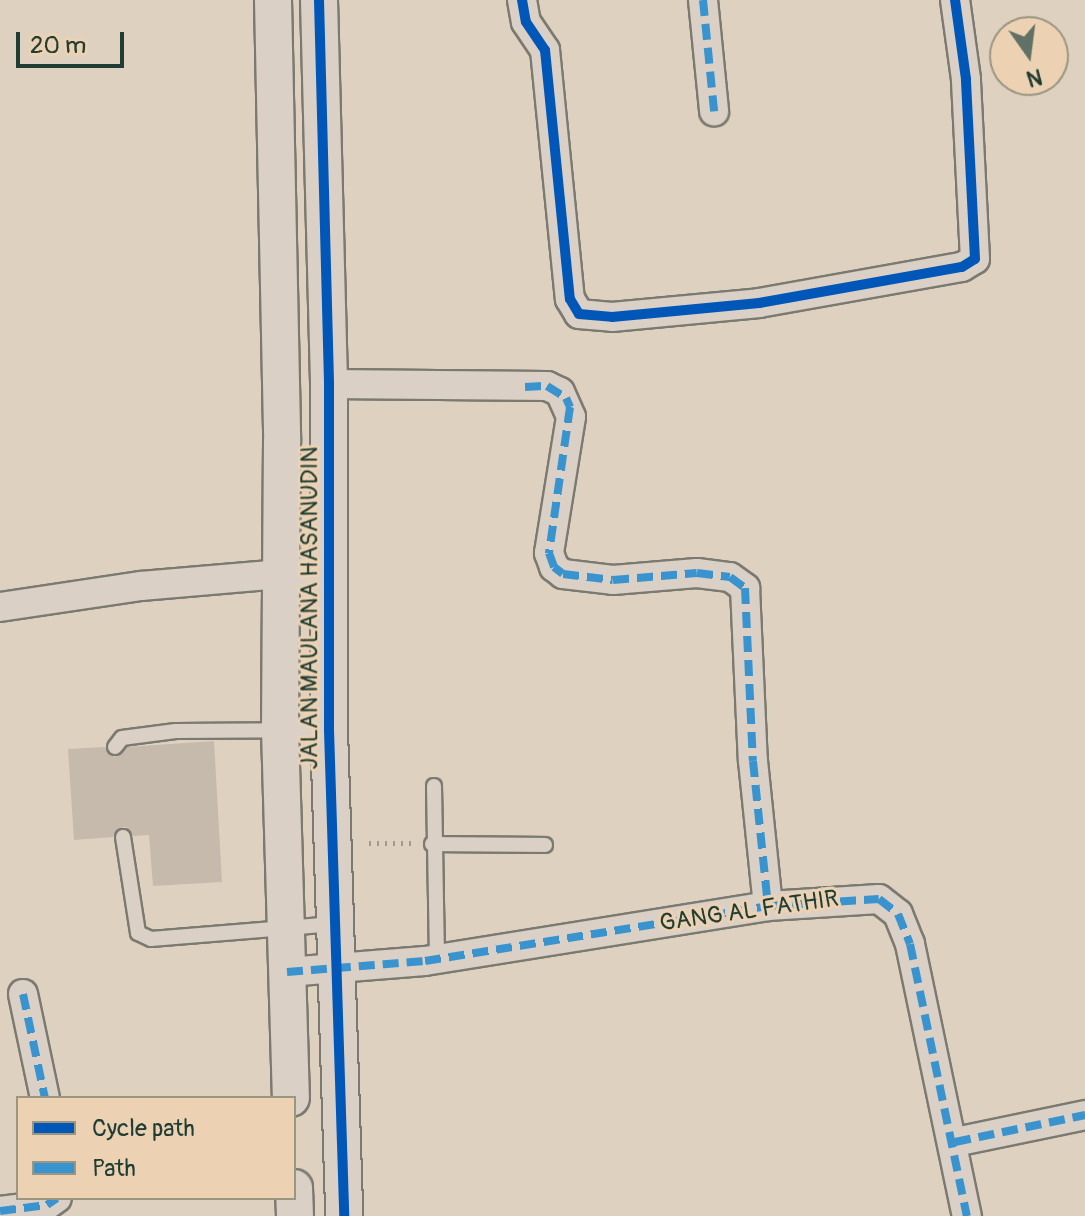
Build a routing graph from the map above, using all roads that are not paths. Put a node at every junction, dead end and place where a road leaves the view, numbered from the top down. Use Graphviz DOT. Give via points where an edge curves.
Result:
graph roads {
  1 [pos="273,0"];
  2 [pos="319,0"];
  3 [pos="522,0"];
  4 [pos="703,0"];
  5 [pos="955,0"];
  6 [pos="714,111"];
  7 [pos="329,384"];
  8 [pos="329,570"];
  9 [pos="282,574"];
  10 [pos="0,607"];
  11 [pos="280,730"];
  12 [pos="329,730"];
  13 [pos="115,747"];
  14 [pos="434,786"];
  15 [pos="123,837"];
  16 [pos="432,844"];
  17 [pos="545,845"];
  18 [pos="768,906"];
  19 [pos="335,924"];
  20 [pos="285,926"];
  21 [pos="431,960"];
  22 [pos="337,966"];
  23 [pos="287,972"];
  24 [pos="23,994"];
  25 [pos="45,1096"];
  26 [pos="291,1096"];
  27 [pos="1085,1115"];
  28 [pos="955,1142"];
  29 [pos="54,1200"];
  30 [pos="0,1211"];
  31 [pos="344,1216"];
  32 [pos="967,1216"];
  1 -- 9 [label="street, JALAN MAULANA HASANUDIN"];
  2 -- 7 [label="street, JALAN MAULANA HASANUDIN"];
  3 -- 5 [label="street" via="526,22 545,50 570,299 579,314 612,317 759,303 969,264 976,249 966,79"];
  4 -- 6 [label="street"];
  7 -- 8 [label="street, JALAN MAULANA HASANUDIN"];
  7 -- 18 [label="street" via="547,386 570,407 549,553 554,567 563,574 613,580 697,573 730,577 745,588 749,705"];
  8 -- 9 [label="street"];
  8 -- 12 [label="street, JALAN MAULANA HASANUDIN"];
  9 -- 10 [label="street"];
  9 -- 11 [label="street, JALAN MAULANA HASANUDIN"];
  11 -- 12 [label="lane"];
  11 -- 13 [label="lane" via="176,731 122,738"];
  11 -- 20 [label="street, JALAN MAULANA HASANUDIN"];
  12 -- 19 [label="street, JALAN MAULANA HASANUDIN"];
  14 -- 16 [label="lane"];
  15 -- 20 [label="lane" via="138,933 151,939"];
  16 -- 17 [label="lane"];
  16 -- 21 [label="lane"];
  18 -- 21 [label="street, GANG AL FATHIR"];
  18 -- 28 [label="street, GANG AL FATHIR" via="853,897 879,899 898,914 921,986"];
  19 -- 20 [label="lane"];
  19 -- 22 [label="street, JALAN MAULANA HASANUDIN"];
  20 -- 23 [label="street, JALAN MAULANA HASANUDIN"];
  21 -- 22 [label="street, GANG AL FATHIR"];
  22 -- 23 [label="street, GANG AL FATHIR"];
  22 -- 31 [label="street, JALAN MAULANA HASANUDIN"];
  23 -- 26 [label="street, JALAN MAULANA HASANUDIN"];
  24 -- 25 [label="street"];
  27 -- 28 [label="street"];
  28 -- 32 [label="street, GANG AL FATHIR"];
  29 -- 30 [label="street"];
}
